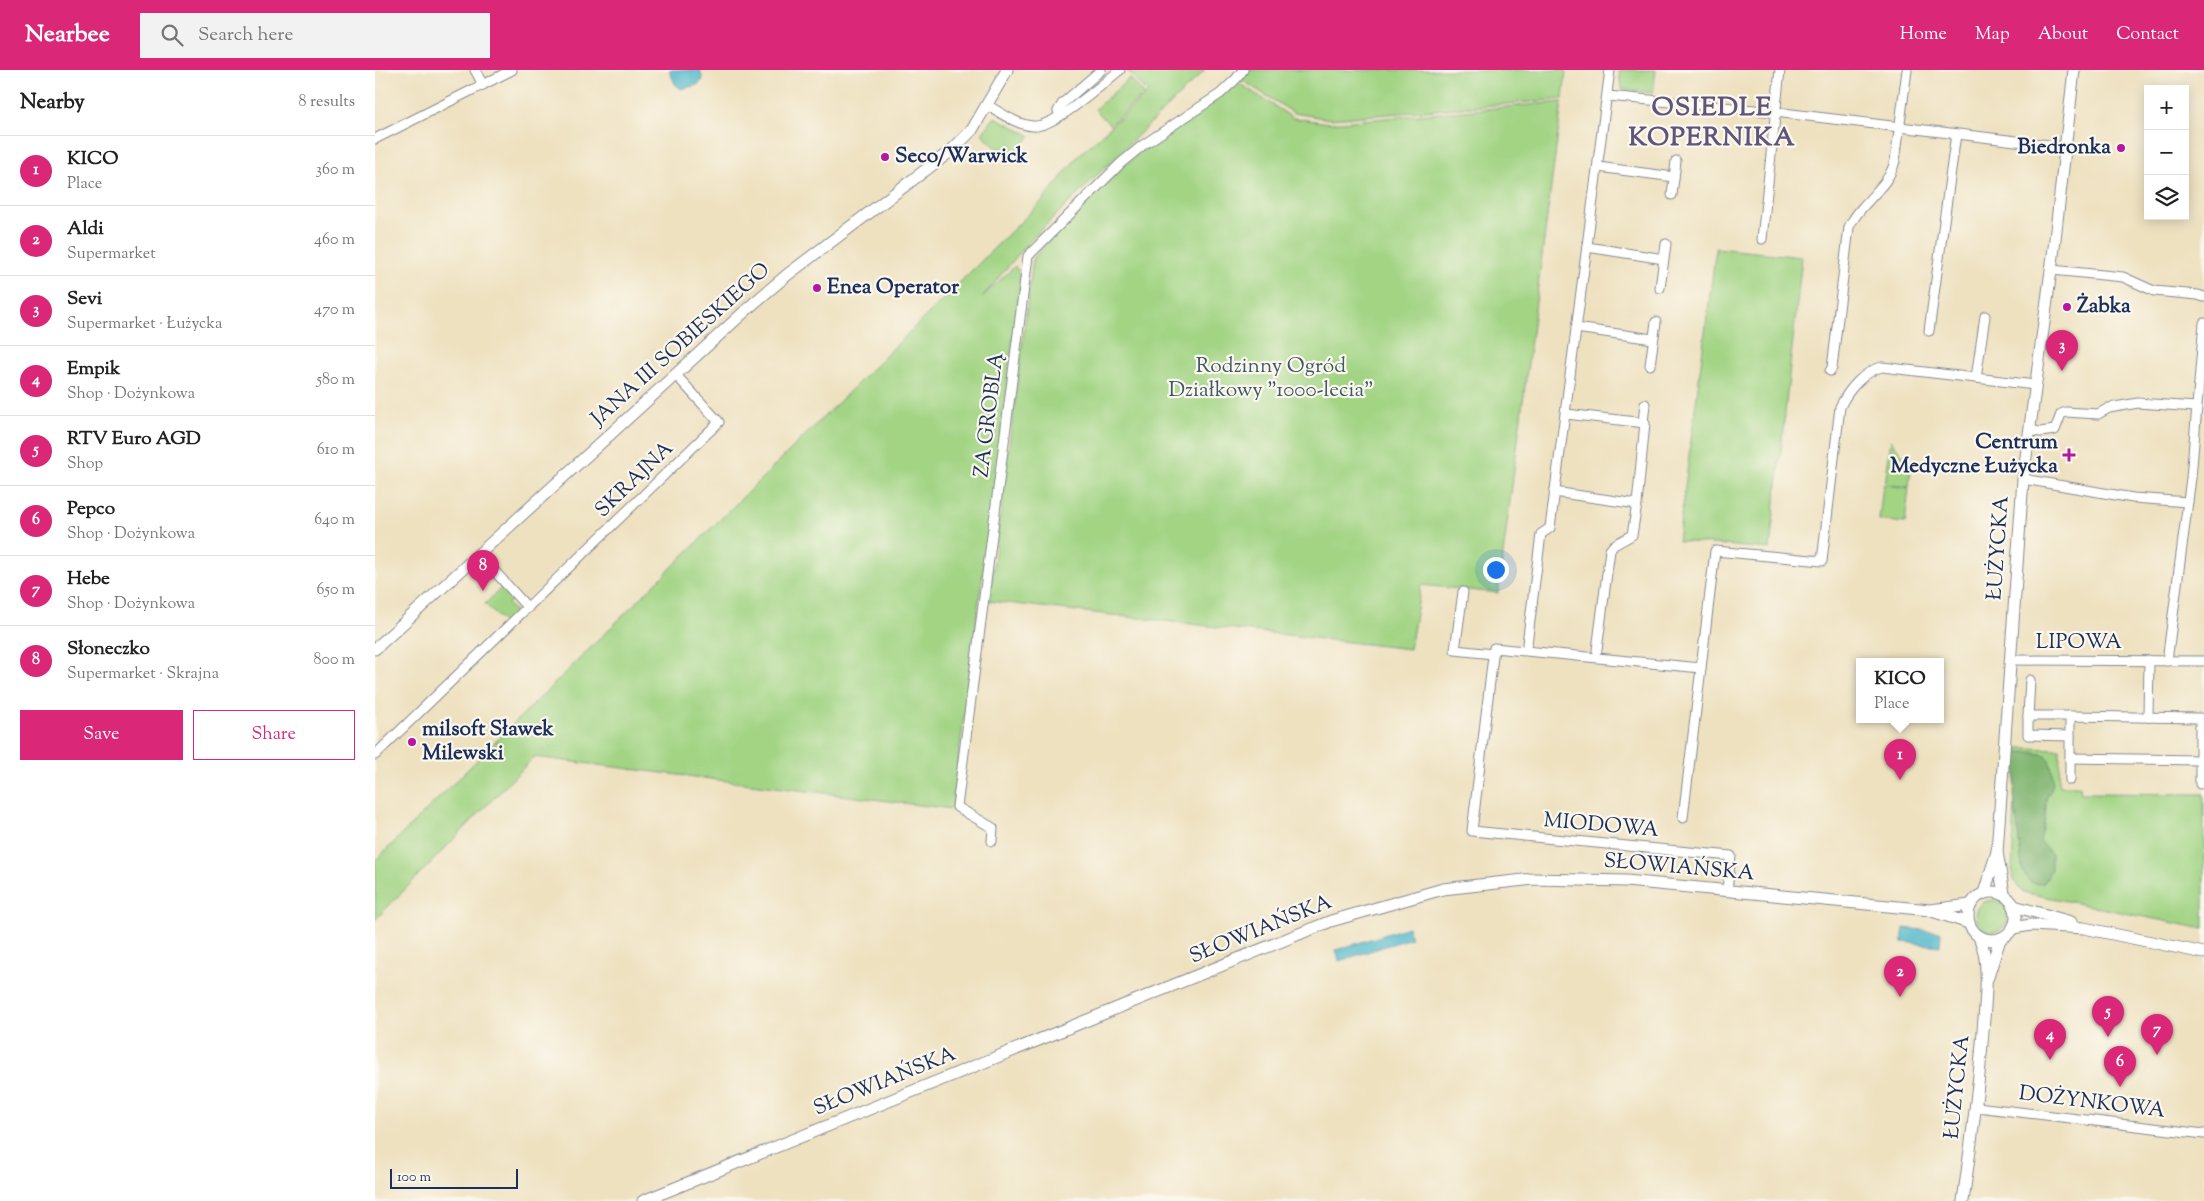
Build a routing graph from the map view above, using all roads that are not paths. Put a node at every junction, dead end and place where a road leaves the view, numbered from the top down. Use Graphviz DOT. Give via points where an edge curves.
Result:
graph roads {
  1 [pos="475,70"];
  2 [pos="512,70"];
  3 [pos="1007,70"];
  4 [pos="1101,70"];
  5 [pos="1120,70"];
  6 [pos="1243,70"];
  7 [pos="1611,70"];
  8 [pos="1780,70"];
  9 [pos="1907,70"];
  10 [pos="2074,70"];
  11 [pos="483,85"];
  12 [pos="1607,96"];
  13 [pos="987,105"];
  14 [pos="1775,112"];
  15 [pos="1061,115"];
  16 [pos="1900,127"];
  17 [pos="1956,134"];
  18 [pos="375,139"];
  19 [pos="2066,147"];
  20 [pos="1676,161"];
  21 [pos="1598,167"];
  22 [pos="1675,177"];
  23 [pos="1672,195"];
  24 [pos="1762,239"];
  25 [pos="1666,244"];
  26 [pos="1587,248"];
  27 [pos="1664,258"];
  28 [pos="2052,270"];
  29 [pos="1660,288"];
  30 [pos="2204,297"];
  31 [pos="1985,316"];
  32 [pos="1656,322"];
  33 [pos="2204,323"];
  34 [pos="1576,328"];
  35 [pos="1929,332"];
  36 [pos="1653,339"];
  37 [pos="1650,365"];
  38 [pos="1830,371"];
  39 [pos="675,374"];
  40 [pos="1977,378"];
  41 [pos="2035,385"];
  42 [pos="1645,404"];
  43 [pos="2196,407"];
  44 [pos="1566,414"];
  45 [pos="1643,423"];
  46 [pos="2029,430"];
  47 [pos="2023,480"];
  48 [pos="1555,492"];
  49 [pos="2187,502"];
  50 [pos="1637,504"];
  51 [pos="478,553"];
  52 [pos="1463,592"];
  53 [pos="528,608"];
  54 [pos="1527,644"];
  55 [pos="375,649"];
  56 [pos="1597,650"];
  57 [pos="1493,654"];
  58 [pos="2010,660"];
  59 [pos="2149,661"];
  60 [pos="2167,661"];
  61 [pos="2204,661"];
  62 [pos="1701,668"];
  63 [pos="2030,680"];
  64 [pos="2028,716"];
  65 [pos="2070,716"];
  66 [pos="2148,717"];
  67 [pos="2070,736"];
  68 [pos="375,755"];
  69 [pos="2070,758"];
  70 [pos="2200,760"];
  71 [pos="2069,780"];
  72 [pos="2199,784"];
  73 [pos="1683,818"];
  74 [pos="992,841"];
  75 [pos="1997,852"];
  76 [pos="1727,890"];
  77 [pos="1983,893"];
  78 [pos="2004,894"];
  79 [pos="1970,905"];
  80 [pos="2015,906"];
  81 [pos="1931,910"];
  82 [pos="1969,922"];
  83 [pos="2013,928"];
  84 [pos="2084,928"];
  85 [pos="1979,937"];
  86 [pos="2000,939"];
  87 [pos="2204,953"];
  88 [pos="1988,977"];
  89 [pos="1977,1107"];
  90 [pos="2204,1134"];
  91 [pos="643,1201"];
  92 [pos="1963,1201"];
  1 -- 11 [label="street"];
  2 -- 11 [label="street"];
  3 -- 13 [label="street, JANA III SOBIESKIEGO"];
  4 -- 15 [label="street" via="1063,102 1059,111"];
  5 -- 15 [label="street"];
  6 -- 74 [label="street, ZA GROBLĄ" via="1220,94 1121,163 1028,256 957,807 993,828"];
  7 -- 12 [label="street"];
  8 -- 14 [label="street"];
  9 -- 16 [label="street"];
  10 -- 19 [label="street, ŁUŻYCKA"];
  11 -- 18 [label="street"];
  12 -- 14 [label="street"];
  12 -- 21 [label="street"];
  13 -- 15 [label="street" via="1015,121 1032,126 1048,124"];
  13 -- 39 [label="street, JANA III SOBIESKIEGO" via="971,130 952,150 771,288"];
  14 -- 16 [label="street"];
  14 -- 24 [label="street"];
  16 -- 17 [label="street"];
  16 -- 38 [label="street" via="1892,174 1855,214 1849,227"];
  17 -- 19 [label="street"];
  17 -- 35 [label="street"];
  19 -- 28 [label="street, ŁUŻYCKA"];
  20 -- 22 [label="street"];
  21 -- 22 [label="street"];
  21 -- 26 [label="street"];
  22 -- 23 [label="street"];
  25 -- 27 [label="street"];
  26 -- 27 [label="street"];
  26 -- 34 [label="street"];
  27 -- 29 [label="street"];
  28 -- 30 [label="street" via="2123,277 2154,291"];
  28 -- 41 [label="street, ŁUŻYCKA"];
  31 -- 40 [label="street"];
  32 -- 36 [label="street"];
  33 -- 43 [label="street"];
  34 -- 36 [label="street"];
  34 -- 44 [label="street"];
  36 -- 37 [label="street"];
  39 -- 51 [label="street, JANA III SOBIESKIEGO"];
  39 -- 53 [label="street, SKRAJNA" via="719,422"];
  40 -- 41 [label="street"];
  40 -- 62 [label="street" via="1882,367 1867,374 1845,396 1822,562 1715,550"];
  41 -- 46 [label="street, ŁUŻYCKA"];
  42 -- 45 [label="street"];
  43 -- 46 [label="street" via="2138,403 2109,408 2098,414 2066,412 2061,414 2055,430"];
  43 -- 49 [label="street"];
  44 -- 45 [label="street"];
  44 -- 48 [label="street"];
  45 -- 50 [label="street"];
  46 -- 47 [label="street, ŁUŻYCKA"];
  47 -- 49 [label="street" via="2133,498"];
  47 -- 58 [label="street, ŁUŻYCKA"];
  48 -- 50 [label="street"];
  48 -- 54 [label="street" via="1550,528 1541,534"];
  49 -- 60 [label="street"];
  50 -- 56 [label="street" via="1632,534 1610,550"];
  51 -- 53 [label="street"];
  51 -- 55 [label="street, JANA III SOBIESKIEGO"];
  52 -- 57 [label="street" via="1455,650"];
  53 -- 68 [label="street, SKRAJNA"];
  57 -- 62 [label="street" via="1494,648"];
  57 -- 76 [label="street, MIODOWA" via="1472,831 1731,856"];
  58 -- 59 [label="street, LIPOWA"];
  58 -- 75 [label="street, ŁUŻYCKA"];
  59 -- 60 [label="street, LIPOWA"];
  59 -- 66 [label="street, LIPOWA"];
  60 -- 61 [label="street, LIPOWA"];
  62 -- 73 [label="street"];
  63 -- 64 [label="street, LIPOWA"];
  64 -- 65 [label="street"];
  64 -- 67 [label="street, LIPOWA" via="2028,735"];
  65 -- 66 [label="street"];
  65 -- 67 [label="street"];
  66 -- 70 [label="street" via="2200,718"];
  67 -- 69 [label="street"];
  69 -- 70 [label="street"];
  69 -- 71 [label="street"];
  70 -- 72 [label="street"];
  75 -- 77 [label="street, ŁUŻYCKA"];
  75 -- 78 [label="street, ŁUŻYCKA"];
  76 -- 81 [label="street, SŁOWIAŃSKA"];
  76 -- 91 [label="street, SŁOWIAŃSKA" via="1598,879 1521,879 1443,889 1379,906 1331,921 1246,955"];
  77 -- 78 [label="street"];
  77 -- 79 [label="street"];
  78 -- 80 [label="street"];
  79 -- 81 [label="street, SŁOWIAŃSKA"];
  79 -- 82 [label="street"];
  80 -- 83 [label="street" via="2017,917"];
  80 -- 84 [label="street"];
  81 -- 82 [label="street, SŁOWIAŃSKA"];
  82 -- 85 [label="street"];
  83 -- 84 [label="street" via="2031,925"];
  83 -- 86 [label="street"];
  84 -- 87 [label="street"];
  85 -- 86 [label="street"];
  85 -- 88 [label="street, ŁUŻYCKA"];
  86 -- 88 [label="street, ŁUŻYCKA"];
  88 -- 89 [label="street, ŁUŻYCKA"];
  89 -- 90 [label="street, DOŻYNKOWA"];
  89 -- 92 [label="street, ŁUŻYCKA"];
}
